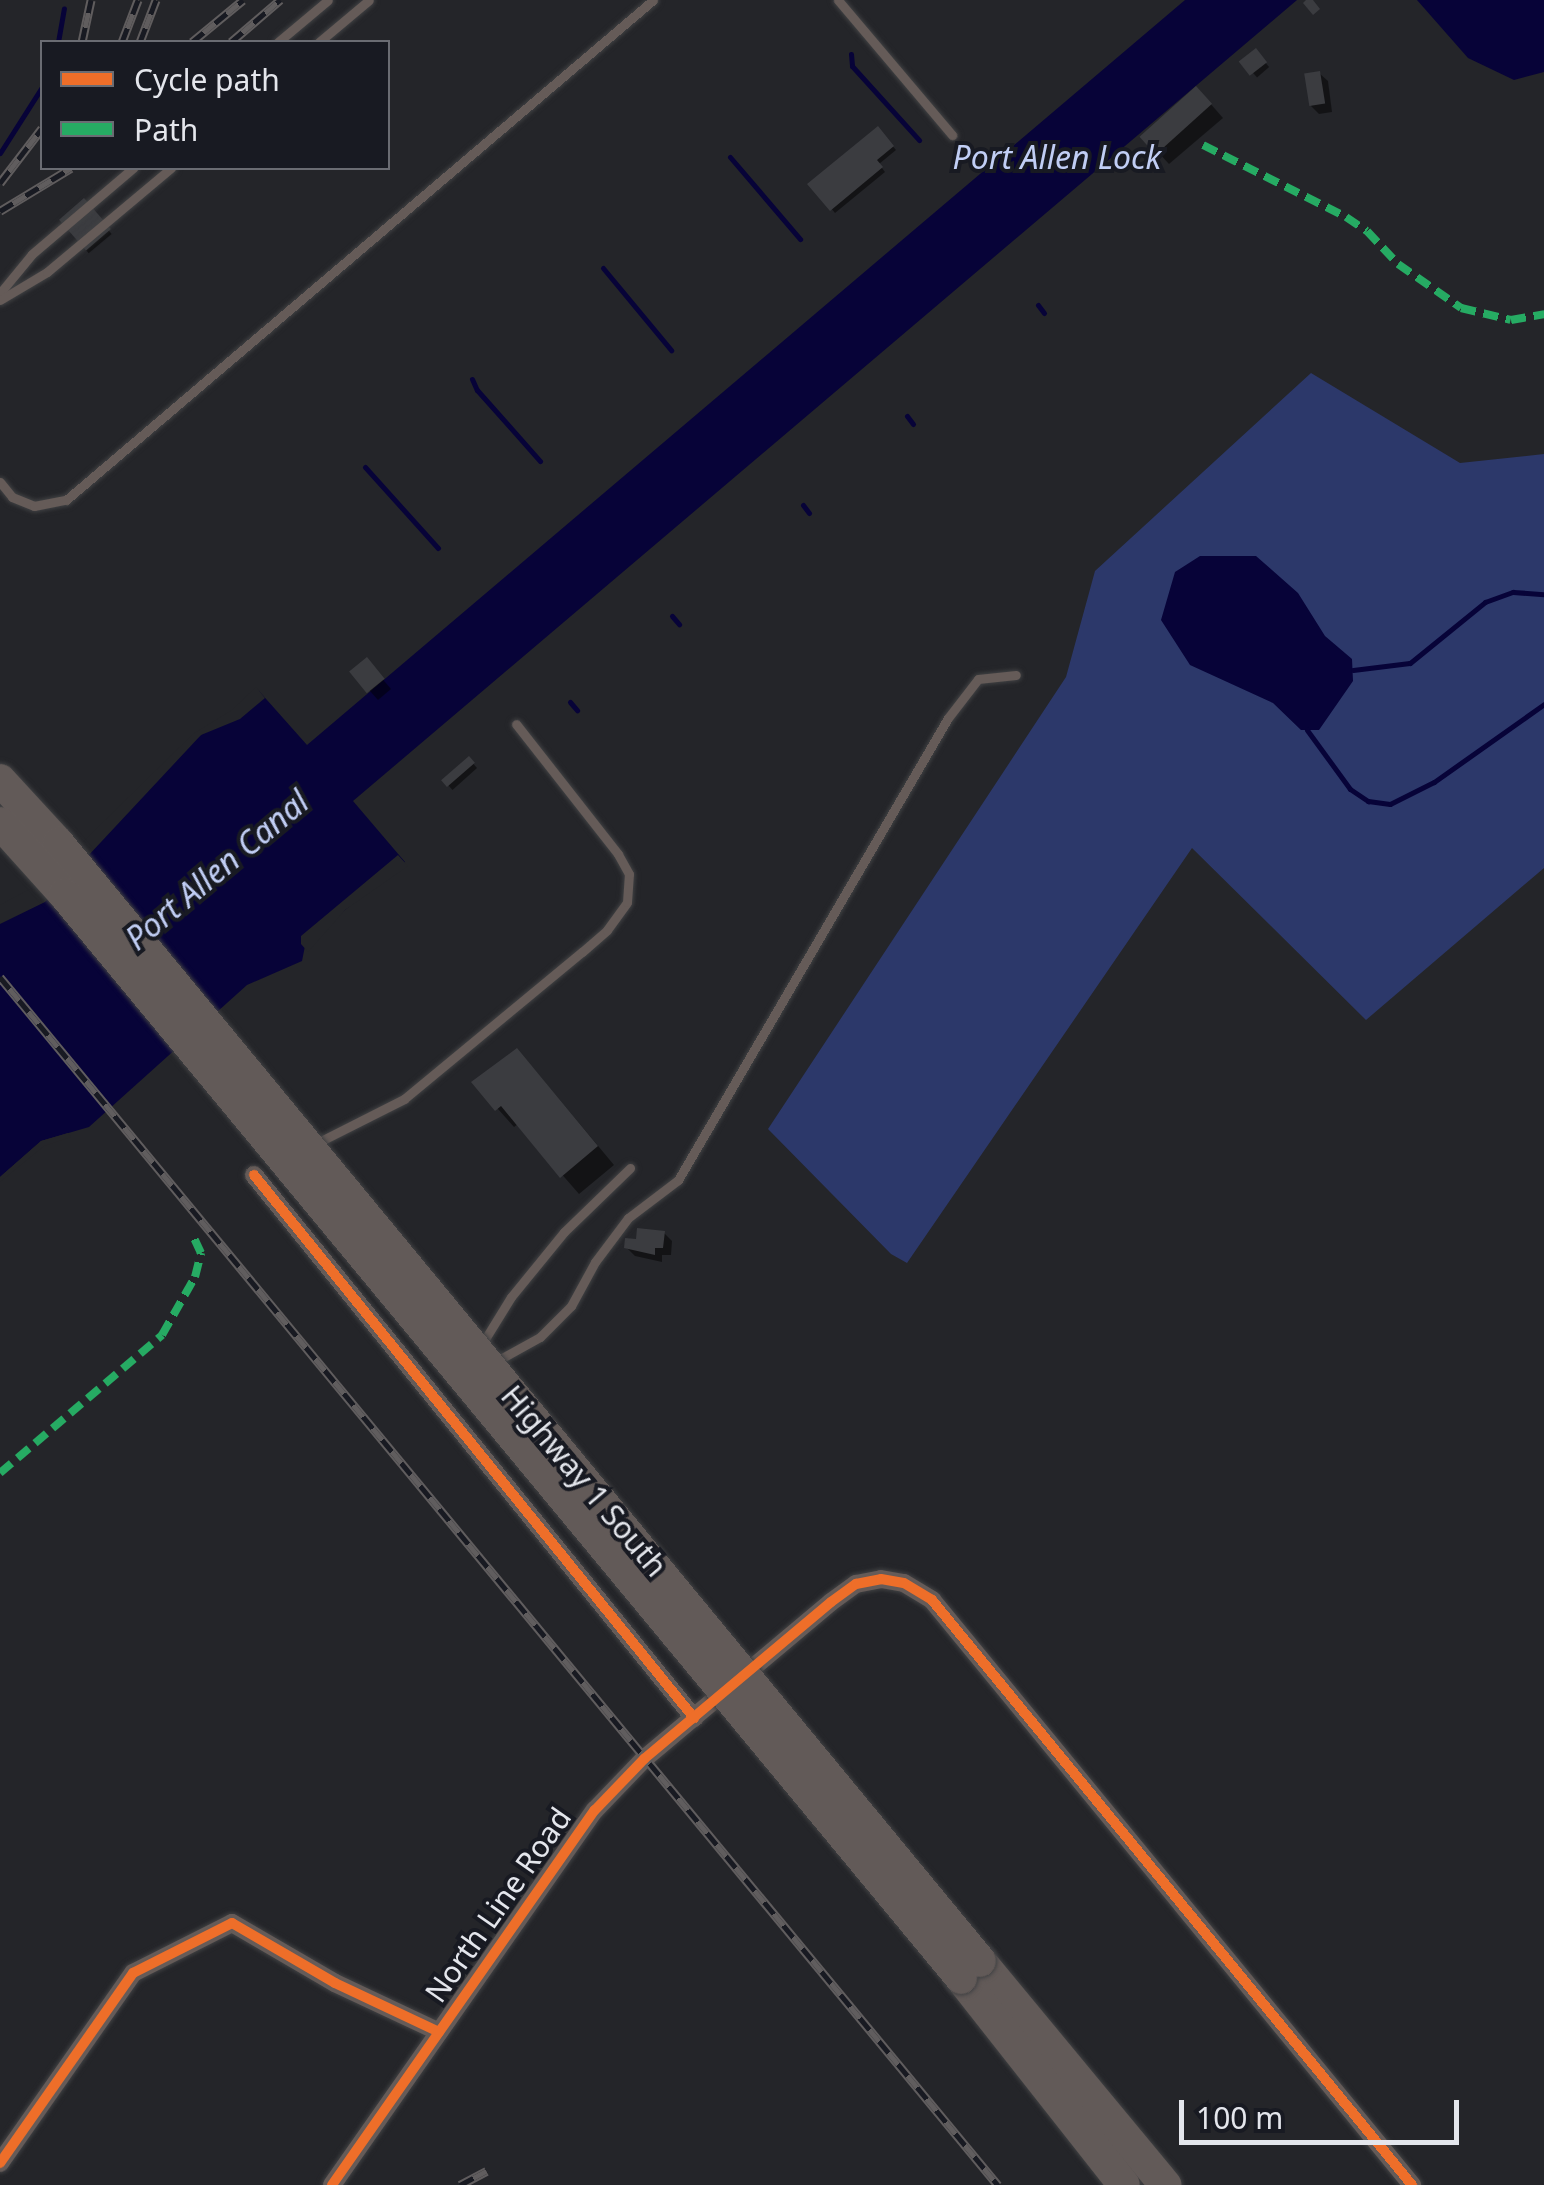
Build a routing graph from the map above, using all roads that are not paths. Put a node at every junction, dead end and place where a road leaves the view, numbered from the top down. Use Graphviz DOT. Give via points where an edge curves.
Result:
graph roads {
  1 [pos="328,0"];
  2 [pos="369,0"];
  3 [pos="653,0"];
  4 [pos="838,0"];
  5 [pos="280,40"];
  6 [pos="321,40"];
  7 [pos="952,135"];
  8 [pos="131,170"];
  9 [pos="169,170"];
  10 [pos="0,296"];
  11 [pos="0,482"];
  12 [pos="1016,675"];
  13 [pos="516,724"];
  14 [pos="0,780"];
  15 [pos="0,823"];
  16 [pos="304,1150"];
  17 [pos="288,1158"];
  18 [pos="630,1168"];
  19 [pos="254,1175"];
  20 [pos="462,1376"];
  21 [pos="434,1396"];
  22 [pos="694,1718"];
  23 [pos="970,1970"];
  24 [pos="439,2032"];
  25 [pos="0,2163"];
  26 [pos="332,2185"];
  27 [pos="1124,2185"];
  28 [pos="1165,2185"];
  29 [pos="1412,2185"];
  1 -- 5 [label="lane"];
  2 -- 6 [label="lane"];
  3 -- 11 [label="lane" via="66,500 34,506 12,497"];
  4 -- 7 [label="lane"];
  8 -- 10 [label="lane" via="32,254"];
  9 -- 10 [label="lane" via="47,272"];
  12 -- 20 [label="lane" via="978,679 948,718 678,1180 628,1218 572,1306 540,1337"];
  13 -- 16 [label="lane" via="618,854 629,874 627,902 607,930 404,1099"];
  14 -- 23 [label="highway, Highway 1 South, bridge" via="71,858"];
  15 -- 23 [label="highway, bridge"];
  17 -- 19 [label="lane"];
  18 -- 20 [label="lane" via="510,1297"];
  19 -- 21 [label="street"];
  20 -- 21 [label="lane"];
  21 -- 22 [label="street"];
  22 -- 24 [label="street, North Line Road" via="595,1810"];
  22 -- 29 [label="street, North Line Road" via="856,1584 881,1579 920,1590"];
  23 -- 27 [label="highway"];
  23 -- 28 [label="highway, Highway 1 South"];
  24 -- 25 [label="street" via="335,1983 232,1922 132,1974"];
  24 -- 26 [label="street, North Line Road"];
}
